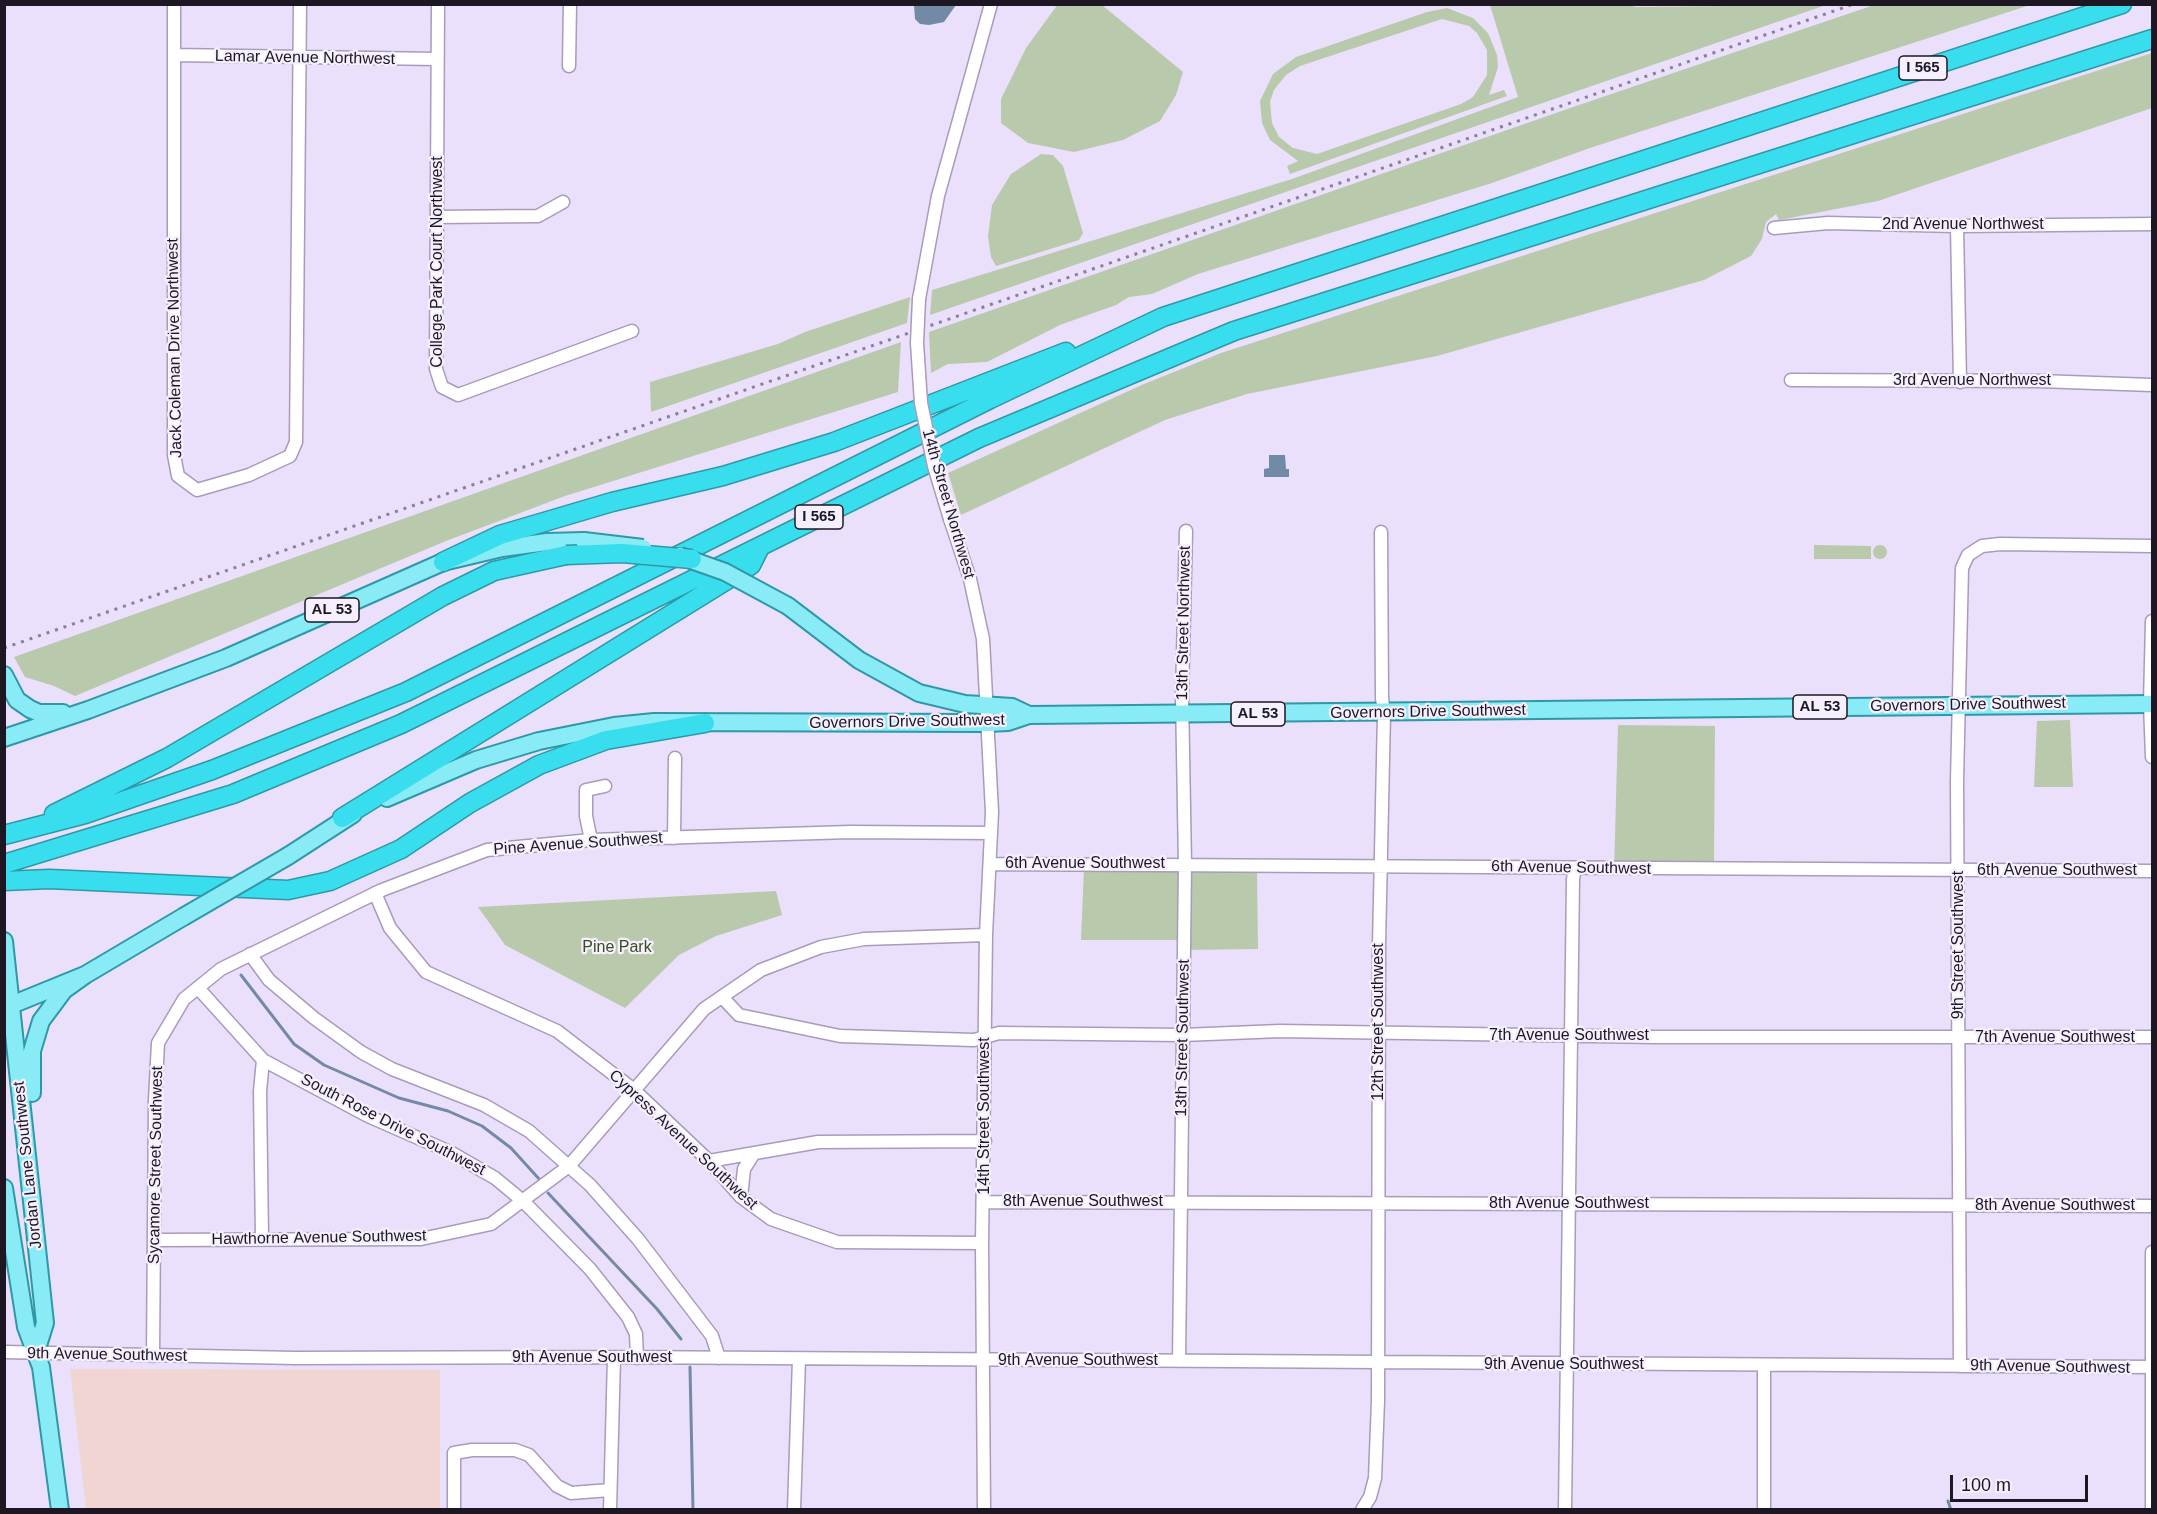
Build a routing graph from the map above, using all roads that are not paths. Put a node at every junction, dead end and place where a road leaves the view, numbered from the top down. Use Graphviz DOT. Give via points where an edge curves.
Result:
graph roads {
  1 [pos="174,4"];
  2 [pos="300,4"];
  3 [pos="438,4"];
  4 [pos="570,4"];
  5 [pos="991,4"];
  6 [pos="2122,4"];
  7 [pos="2152,39"];
  8 [pos="174,56"];
  9 [pos="298,58"];
  10 [pos="437,59"];
  11 [pos="569,66"];
  12 [pos="563,202"];
  13 [pos="437,217"];
  14 [pos="2152,224"];
  15 [pos="1958,226"];
  16 [pos="1774,228"];
  17 [pos="1163,317"];
  18 [pos="632,331"];
  19 [pos="1791,380"];
  20 [pos="1960,382"];
  21 [pos="2152,385"];
  22 [pos="1186,531"];
  23 [pos="1381,532"];
  24 [pos="2152,546"];
  25 [pos="760,547"];
  26 [pos="692,559"];
  27 [pos="442,562"];
  28 [pos="2152,621"];
  29 [pos="4,675"];
  30 [pos="2151,704"];
  31 [pos="986,705"];
  32 [pos="1959,705"];
  33 [pos="88,711"];
  34 [pos="1384,713"];
  35 [pos="1184,714"];
  36 [pos="1029,715"];
  37 [pos="705,723"];
  38 [pos="988,723"];
  39 [pos="4,738"];
  40 [pos="2152,757"];
  41 [pos="675,758"];
  42 [pos="605,786"];
  43 [pos="342,819"];
  44 [pos="991,833"];
  45 [pos="11,834"];
  46 [pos="674,838"];
  47 [pos="591,840"];
  48 [pos="4,864"];
  49 [pos="990,864"];
  50 [pos="1185,864"];
  51 [pos="1380,867"];
  52 [pos="1575,868"];
  53 [pos="1958,870"];
  54 [pos="2152,871"];
  55 [pos="4,880"];
  56 [pos="375,893"];
  57 [pos="986,935"];
  58 [pos="4,941"];
  59 [pos="250,954"];
  60 [pos="85,975"];
  61 [pos="198,988"];
  62 [pos="723,998"];
  63 [pos="8,1007"];
  64 [pos="1183,1035"];
  65 [pos="1379,1035"];
  66 [pos="1572,1036"];
  67 [pos="986,1037"];
  68 [pos="2152,1037"];
  69 [pos="1959,1039"];
  70 [pos="263,1060"];
  71 [pos="634,1090"];
  72 [pos="985,1141"];
  73 [pos="754,1153"];
  74 [pos="709,1161"];
  75 [pos="569,1166"];
  76 [pos="4,1188"];
  77 [pos="741,1197"];
  78 [pos="524,1202"];
  79 [pos="985,1202"];
  80 [pos="1181,1202"];
  81 [pos="1570,1204"];
  82 [pos="1379,1205"];
  83 [pos="1961,1206"];
  84 [pos="2152,1206"];
  85 [pos="262,1239"];
  86 [pos="154,1240"];
  87 [pos="982,1243"];
  88 [pos="2152,1252"];
  89 [pos="40,1277"];
  90 [pos="36,1352"];
  91 [pos="4,1353"];
  92 [pos="153,1356"];
  93 [pos="614,1357"];
  94 [pos="637,1358"];
  95 [pos="718,1358"];
  96 [pos="799,1359"];
  97 [pos="983,1361"];
  98 [pos="1179,1361"];
  99 [pos="1378,1364"];
  100 [pos="1567,1365"];
  101 [pos="1764,1365"];
  102 [pos="1960,1366"];
  103 [pos="2152,1367"];
  104 [pos="610,1490"];
  105 [pos="60,1509"];
  106 [pos="454,1509"];
  107 [pos="610,1509"];
  108 [pos="794,1509"];
  109 [pos="984,1509"];
  110 [pos="1362,1509"];
  111 [pos="1565,1509"];
  112 [pos="1764,1509"];
  113 [pos="2152,1509"];
  1 -- 8 [label="street, Jack Coleman Drive Northwest"];
  2 -- 9 [label="street, Jack Coleman Drive Northwest"];
  3 -- 10 [label="street, College Park Court Northwest"];
  4 -- 11 [label="street"];
  5 -- 31 [label="street, 14th Street Northwest, bridge" via="938,196 919,299 917,343 921,403 934,466 979,620 987,680"];
  6 -- 17 [label="highway, I 565"];
  7 -- 25 [label="highway, I 565" via="1234,331 979,438"];
  8 -- 9 [label="street, Lamar Avenue Northwest"];
  8 -- 9 [label="street, Jack Coleman Drive Northwest" via="174,455 178,476 197,490 249,475 290,456 296,442"];
  9 -- 10 [label="street, Lamar Avenue Northwest"];
  10 -- 13 [label="street, College Park Court Northwest"];
  12 -- 13 [label="street" via="538,216"];
  13 -- 18 [label="street, College Park Court Northwest" via="436,369 442,387 458,395"];
  14 -- 15 [label="street, 2nd Avenue Northwest"];
  15 -- 16 [label="street, 2nd Avenue Northwest" via="1828,223"];
  15 -- 20 [label="street"];
  17 -- 27 [label="highway" via="834,442 500,535"];
  17 -- 45 [label="highway, I 565" via="990,399 406,692 212,770 85,814"];
  19 -- 20 [label="street, 3rd Avenue Northwest"];
  20 -- 21 [label="street, 3rd Avenue Northwest"];
  22 -- 35 [label="street, 13th Street Northwest"];
  23 -- 34 [label="street, 12th Street Southwest"];
  24 -- 32 [label="street, 9th Street Southwest" via="2000,544 1983,546 1968,555 1959,583"];
  25 -- 43 [label="highway" via="751,565"];
  25 -- 48 [label="highway, I 565" via="401,724 233,794"];
  26 -- 27 [label="main road, AL 53, bridge" via="622,544 584,541 502,548"];
  26 -- 31 [label="main road, AL 53, bridge" via="788,606 889,679 919,693"];
  26 -- 45 [label="highway, bridge" via="622,553 566,555 494,571 443,596 167,758"];
  27 -- 33 [label="main road, AL 53" via="226,658"];
  28 -- 30 [label="street"];
  29 -- 33 [label="main road, AL 53" via="17,700 39,713"];
  30 -- 32 [label="main road, Governors Drive Southwest / AL 53"];
  30 -- 40 [label="street"];
  31 -- 36 [label="main road, AL 53" via="1012,707"];
  31 -- 38 [label="street, 14th Street Northwest"];
  32 -- 34 [label="main road, Governors Drive Southwest / AL 53"];
  32 -- 53 [label="street, 9th Street Southwest"];
  33 -- 39 [label="main road, AL 53"];
  34 -- 35 [label="main road, Governors Drive Southwest / AL 53"];
  34 -- 51 [label="street, 12th Street Southwest"];
  35 -- 36 [label="main road, Governors Drive Southwest / AL 53"];
  35 -- 50 [label="street, 13th Street Southwest"];
  36 -- 38 [label="main road, Governors Drive Southwest / AL 53"];
  37 -- 38 [label="main road, Governors Drive Southwest / AL 53"];
  37 -- 43 [label="main road, AL 53" via="614,726 539,741 476,760"];
  37 -- 55 [label="highway" via="606,740 539,765 470,803 401,849 330,881 309,886 288,890"];
  38 -- 44 [label="street, 14th Street Southwest"];
  41 -- 46 [label="street"];
  42 -- 47 [label="street" via="586,790"];
  43 -- 60 [label="main road, AL 53, bridge"];
  44 -- 46 [label="street, Pine Avenue Southwest" via="850,832"];
  44 -- 49 [label="street, 14th Street Southwest"];
  46 -- 47 [label="street, Pine Avenue Southwest"];
  47 -- 56 [label="street, Pine Avenue Southwest" via="487,850"];
  49 -- 50 [label="street, 6th Avenue Southwest"];
  49 -- 57 [label="street, 14th Street Southwest"];
  50 -- 51 [label="street, 6th Avenue Southwest"];
  50 -- 64 [label="street, 13th Street Southwest"];
  51 -- 52 [label="street, 6th Avenue Southwest"];
  51 -- 65 [label="street, 12th Street Southwest"];
  52 -- 53 [label="street, 6th Avenue Southwest"];
  52 -- 66 [label="street"];
  53 -- 54 [label="street, 6th Avenue Southwest"];
  53 -- 69 [label="street, 9th Street Southwest"];
  56 -- 59 [label="street, Pine Avenue Southwest"];
  56 -- 71 [label="street, Cypress Avenue Southwest" via="390,928 426,972 557,1031"];
  57 -- 62 [label="street, Hawthorne Avenue Southwest" via="864,939 822,946 761,970"];
  57 -- 67 [label="street, 14th Street Southwest"];
  58 -- 63 [label="main road, Jordan Lane Southwest"];
  59 -- 61 [label="street, Pine Avenue Southwest" via="221,969"];
  59 -- 75 [label="street" via="269,980 361,1052 392,1069 484,1106 528,1131"];
  60 -- 63 [label="main road, AL 53"];
  60 -- 89 [label="main road" via="64,990 52,1005 41,1021 32,1051"];
  61 -- 70 [label="street, South Rose Drive Southwest"];
  61 -- 86 [label="street, Sycamore Street Southwest" via="184,999 158,1043"];
  62 -- 67 [label="street, 7th Avenue Southwest" via="740,1015 840,1036 974,1040"];
  62 -- 71 [label="street, Hawthorne Avenue Southwest" via="704,1009"];
  63 -- 89 [label="main road, Jordan Lane Southwest"];
  64 -- 65 [label="street, 7th Avenue Southwest" via="1280,1031"];
  64 -- 67 [label="street, 7th Avenue Southwest" via="999,1033"];
  64 -- 80 [label="street, 13th Street Southwest"];
  65 -- 66 [label="street, 7th Avenue Southwest"];
  65 -- 82 [label="street, 12th Street Southwest"];
  66 -- 69 [label="street, 7th Avenue Southwest"];
  66 -- 81 [label="street"];
  67 -- 72 [label="street, 14th Street Southwest"];
  68 -- 69 [label="street, 7th Avenue Southwest"];
  69 -- 83 [label="street, 9th Street Southwest"];
  70 -- 78 [label="street, South Rose Drive Southwest" via="368,1116 450,1152 495,1178"];
  70 -- 85 [label="street"];
  71 -- 74 [label="street, Cypress Avenue Southwest"];
  71 -- 75 [label="street, Hawthorne Avenue Southwest"];
  72 -- 73 [label="street" via="818,1142"];
  72 -- 79 [label="street, 14th Street Southwest"];
  73 -- 74 [label="street"];
  73 -- 77 [label="street" via="744,1169"];
  74 -- 77 [label="street, Cypress Avenue Southwest"];
  75 -- 78 [label="street, Hawthorne Avenue Southwest"];
  75 -- 95 [label="street" via="638,1239 712,1336"];
  76 -- 90 [label="main road, Jordan Lane Southwest" via="26,1327"];
  77 -- 87 [label="street, Cypress Avenue Southwest" via="771,1219 837,1242"];
  78 -- 85 [label="street, Hawthorne Avenue Southwest" via="491,1224 421,1239"];
  78 -- 94 [label="street, South Rose Drive Southwest" via="590,1269 628,1317 636,1334"];
  79 -- 80 [label="street, 8th Avenue Southwest"];
  79 -- 87 [label="street, 14th Street Southwest"];
  80 -- 82 [label="street, 8th Avenue Southwest"];
  80 -- 98 [label="street, 13th Street Southwest"];
  81 -- 82 [label="street, 8th Avenue Southwest"];
  81 -- 83 [label="street, 8th Avenue Southwest"];
  81 -- 100 [label="street"];
  82 -- 99 [label="street, 12th Street Southwest"];
  83 -- 84 [label="street, 8th Avenue Southwest"];
  83 -- 102 [label="street, 9th Street Southwest"];
  85 -- 86 [label="street, Hawthorne Avenue Southwest"];
  86 -- 92 [label="street, Sycamore Street Southwest"];
  87 -- 97 [label="street, 14th Street Southwest"];
  88 -- 103 [label="street"];
  89 -- 90 [label="main road, Jordan Lane Southwest" via="45,1323"];
  90 -- 91 [label="street, 9th Avenue Southwest"];
  90 -- 92 [label="street, 9th Avenue Southwest"];
  90 -- 105 [label="main road, Jordan Lane Southwest"];
  92 -- 93 [label="street, 9th Avenue Southwest"];
  93 -- 94 [label="street, 9th Avenue Southwest"];
  93 -- 104 [label="street"];
  94 -- 95 [label="street, 9th Avenue Southwest"];
  95 -- 96 [label="street, 9th Avenue Southwest"];
  96 -- 97 [label="street, 9th Avenue Southwest"];
  96 -- 108 [label="street"];
  97 -- 98 [label="street, 9th Avenue Southwest"];
  97 -- 109 [label="street, 14th Street Southwest"];
  98 -- 99 [label="street, 9th Avenue Southwest"];
  99 -- 100 [label="street, 9th Avenue Southwest"];
  99 -- 110 [label="street, 12th Street Southwest" via="1375,1478"];
  100 -- 101 [label="street, 9th Avenue Southwest"];
  100 -- 111 [label="street"];
  101 -- 102 [label="street, 9th Avenue Southwest"];
  101 -- 112 [label="street"];
  102 -- 103 [label="street, 9th Avenue Southwest"];
  103 -- 113 [label="street"];
  104 -- 106 [label="street" via="571,1493 556,1486 529,1455 515,1450 472,1450 454,1453"];
  104 -- 107 [label="street"];
}
